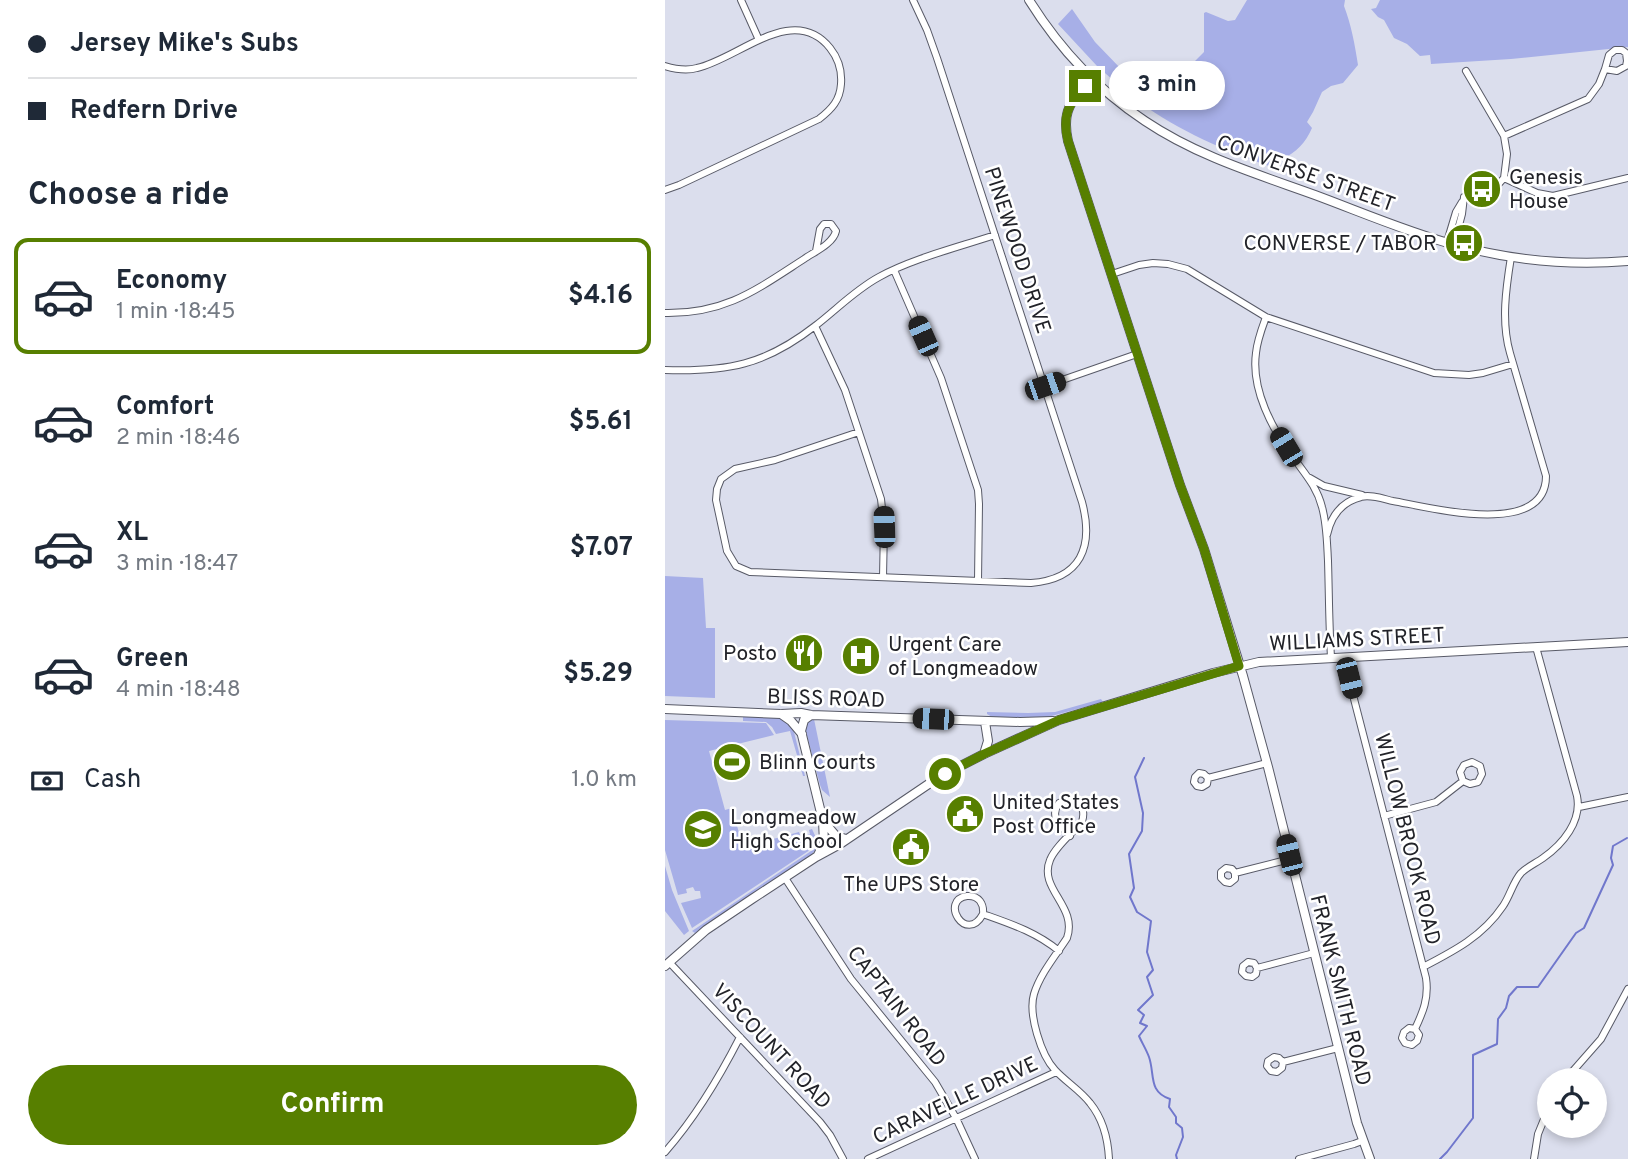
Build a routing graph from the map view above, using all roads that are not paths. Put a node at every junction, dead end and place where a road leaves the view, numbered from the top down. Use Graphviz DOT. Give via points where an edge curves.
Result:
graph roads {
  1 [pos="741,0"];
  2 [pos="912,0"];
  3 [pos="1029,0"];
  4 [pos="759,40"];
  5 [pos="1628,58"];
  6 [pos="665,66"];
  7 [pos="1605,69"];
  8 [pos="1466,71"];
  9 [pos="1093,79"];
  10 [pos="1504,136"];
  11 [pos="1504,178"];
  12 [pos="1628,178"];
  13 [pos="665,190"];
  14 [pos="995,235"];
  15 [pos="1450,243"];
  16 [pos="816,251"];
  17 [pos="1511,257"];
  18 [pos="1628,261"];
  19 [pos="894,270"];
  20 [pos="1112,274"];
  21 [pos="665,313"];
  22 [pos="1266,317"];
  23 [pos="815,326"];
  24 [pos="1137,354"];
  25 [pos="1513,364"];
  26 [pos="665,370"];
  27 [pos="1045,386"];
  28 [pos="859,432"];
  29 [pos="1308,477"];
  30 [pos="1363,496"];
  31 [pos="1327,535"];
  32 [pos="883,577"];
  33 [pos="978,581"];
  34 [pos="1628,642"];
  35 [pos="1536,647"];
  36 [pos="1331,657"];
  37 [pos="1345,657"];
  38 [pos="1239,666"];
  39 [pos="665,709"];
  40 [pos="781,714"];
  41 [pos="811,715"];
  42 [pos="1059,720"];
  43 [pos="985,722"];
  44 [pos="801,734"];
  45 [pos="984,754"];
  46 [pos="1267,764"];
  47 [pos="1208,778"];
  48 [pos="1463,781"];
  49 [pos="1628,797"];
  50 [pos="1579,807"];
  51 [pos="1384,816"];
  52 [pos="823,821"];
  53 [pos="1070,836"];
  54 [pos="846,839"];
  55 [pos="816,858"];
  56 [pos="1290,859"];
  57 [pos="1235,873"];
  58 [pos="785,878"];
  59 [pos="983,914"];
  60 [pos="1059,951"];
  61 [pos="1314,953"];
  62 [pos="667,964"];
  63 [pos="1423,967"];
  64 [pos="1257,968"];
  65 [pos="1628,990"];
  66 [pos="1415,1030"];
  67 [pos="740,1037"];
  68 [pos="1338,1048"];
  69 [pos="1283,1062"];
  70 [pos="1576,1068"];
  71 [pos="1056,1072"];
  72 [pos="956,1118"];
  73 [pos="1537,1138"];
  74 [pos="1362,1141"];
  75 [pos="665,1153"];
  76 [pos="843,1159"];
  77 [pos="868,1159"];
  78 [pos="975,1159"];
  79 [pos="1109,1159"];
  80 [pos="1299,1159"];
  81 [pos="1370,1159"];
  82 [pos="1534,1159"];
  1 -- 4 [label="street"];
  2 -- 14 [label="street, PINEWOOD DRIVE" via="927,30"];
  3 -- 9 [label="main road, CONVERSE STREET" via="1055,39"];
  4 -- 6 [label="street" via="699,68"];
  4 -- 13 [label="street" via="791,30 822,40 839,64 836,103 819,119"];
  5 -- 7 [label="street" via="1619,71"];
  5 -- 7 [label="street" via="1624,51 1615,50"];
  7 -- 10 [label="street" via="1588,99"];
  8 -- 10 [label="street"];
  9 -- 15 [label="main road, CONVERSE STREET" via="1145,121 1196,150"];
  9 -- 20 [label="main road, FRANK SMITH ROAD" via="1069,105 1065,121"];
  10 -- 11 [label="street"];
  11 -- 12 [label="street" via="1550,196"];
  11 -- 15 [label="street" via="1484,196 1464,197"];
  14 -- 19 [label="street"];
  14 -- 27 [label="street, PINEWOOD DRIVE"];
  15 -- 17 [label="main road, CONVERSE STREET"];
  16 -- 21 [label="street" via="742,297 705,310"];
  17 -- 18 [label="main road, CONVERSE STREET"];
  17 -- 25 [label="street" via="1505,307"];
  19 -- 23 [label="street"];
  19 -- 33 [label="street" via="938,370 978,490"];
  20 -- 22 [label="street" via="1153,263 1187,269"];
  20 -- 24 [label="main road, FRANK SMITH ROAD"];
  22 -- 25 [label="street" via="1434,373 1469,375"];
  22 -- 29 [label="street" via="1255,355 1258,385 1277,433"];
  23 -- 26 [label="street" via="779,351 753,362 719,369"];
  23 -- 28 [label="street" via="842,381"];
  24 -- 27 [label="street"];
  24 -- 38 [label="main road, FRANK SMITH ROAD"];
  25 -- 30 [label="street" via="1546,476 1535,502 1523,509 1479,515"];
  27 -- 33 [label="street, PINEWOOD DRIVE" via="1086,517 1084,549 1074,566 1054,579"];
  28 -- 32 [label="street" via="884,512"];
  28 -- 32 [label="street, PINEWOOD DRIVE" via="731,470 717,489 717,508 727,551 741,569"];
  29 -- 30 [label="street"];
  29 -- 31 [label="street" via="1319,496"];
  30 -- 31 [label="street" via="1339,509"];
  31 -- 36 [label="street"];
  32 -- 33 [label="street, PINEWOOD DRIVE"];
  34 -- 35 [label="main road, WILLIAMS STREET"];
  35 -- 37 [label="main road, WILLIAMS STREET"];
  35 -- 50 [label="street"];
  36 -- 37 [label="main road, WILLIAMS STREET"];
  36 -- 38 [label="main road, WILLIAMS STREET"];
  37 -- 51 [label="street, WILLOW BROOK ROAD"];
  38 -- 42 [label="main road, WILLIAMS STREET"];
  38 -- 46 [label="main road, FRANK SMITH ROAD"];
  39 -- 40 [label="main road, BLISS ROAD"];
  40 -- 41 [label="main road, BLISS ROAD"];
  40 -- 44 [label="main road"];
  41 -- 43 [label="main road, BLISS ROAD"];
  41 -- 44 [label="main road" via="802,722"];
  42 -- 43 [label="main road, BLISS ROAD"];
  42 -- 45 [label="main road, WILLIAMS STREET"];
  43 -- 45 [label="main road" via="988,741"];
  44 -- 52 [label="main road"];
  45 -- 54 [label="main road, WILLIAMS STREET" via="939,777"];
  46 -- 47 [label="street"];
  46 -- 56 [label="main road, FRANK SMITH ROAD"];
  48 -- 51 [label="street" via="1436,802"];
  49 -- 50 [label="street"];
  50 -- 63 [label="street" via="1565,837 1521,874 1488,924 1459,948"];
  51 -- 63 [label="street, WILLOW BROOK ROAD"];
  52 -- 54 [label="main road" via="834,835"];
  52 -- 55 [label="main road" via="824,843"];
  53 -- 53 [label="street" via="1054,813 1059,803 1070,800 1080,804 1084,815"];
  53 -- 60 [label="street" via="1048,866 1051,886 1070,920"];
  54 -- 55 [label="main road, WILLIAMS STREET"];
  55 -- 58 [label="main road, WILLIAMS STREET"];
  56 -- 57 [label="street"];
  56 -- 61 [label="main road, FRANK SMITH ROAD"];
  58 -- 62 [label="main road, WILLIAMS STREET" via="706,930"];
  58 -- 72 [label="street, CAPTAIN ROAD" via="842,967 929,1073"];
  59 -- 59 [label="street" via="981,902 971,896 955,908 961,922 968,924"];
  59 -- 60 [label="street" via="1032,932"];
  60 -- 71 [label="street" via="1034,992 1033,1004 1040,1041"];
  61 -- 64 [label="street"];
  61 -- 68 [label="main road, FRANK SMITH ROAD"];
  62 -- 67 [label="street, VISCOUNT ROAD"];
  63 -- 66 [label="street, WILLOW BROOK ROAD" via="1427,999"];
  65 -- 70 [label="street" via="1601,1039"];
  67 -- 75 [label="street" via="704,1102"];
  67 -- 76 [label="street, VISCOUNT ROAD" via="820,1122"];
  68 -- 69 [label="street"];
  68 -- 74 [label="main road, FRANK SMITH ROAD"];
  71 -- 72 [label="street, CARAVELLE DRIVE"];
  71 -- 79 [label="street" via="1091,1104 1103,1128"];
  72 -- 77 [label="street, CARAVELLE DRIVE"];
  72 -- 78 [label="street, CAPTAIN ROAD"];
  73 -- 82 [label="street"];
  74 -- 80 [label="street"];
  74 -- 81 [label="main road, FRANK SMITH ROAD"];
}
